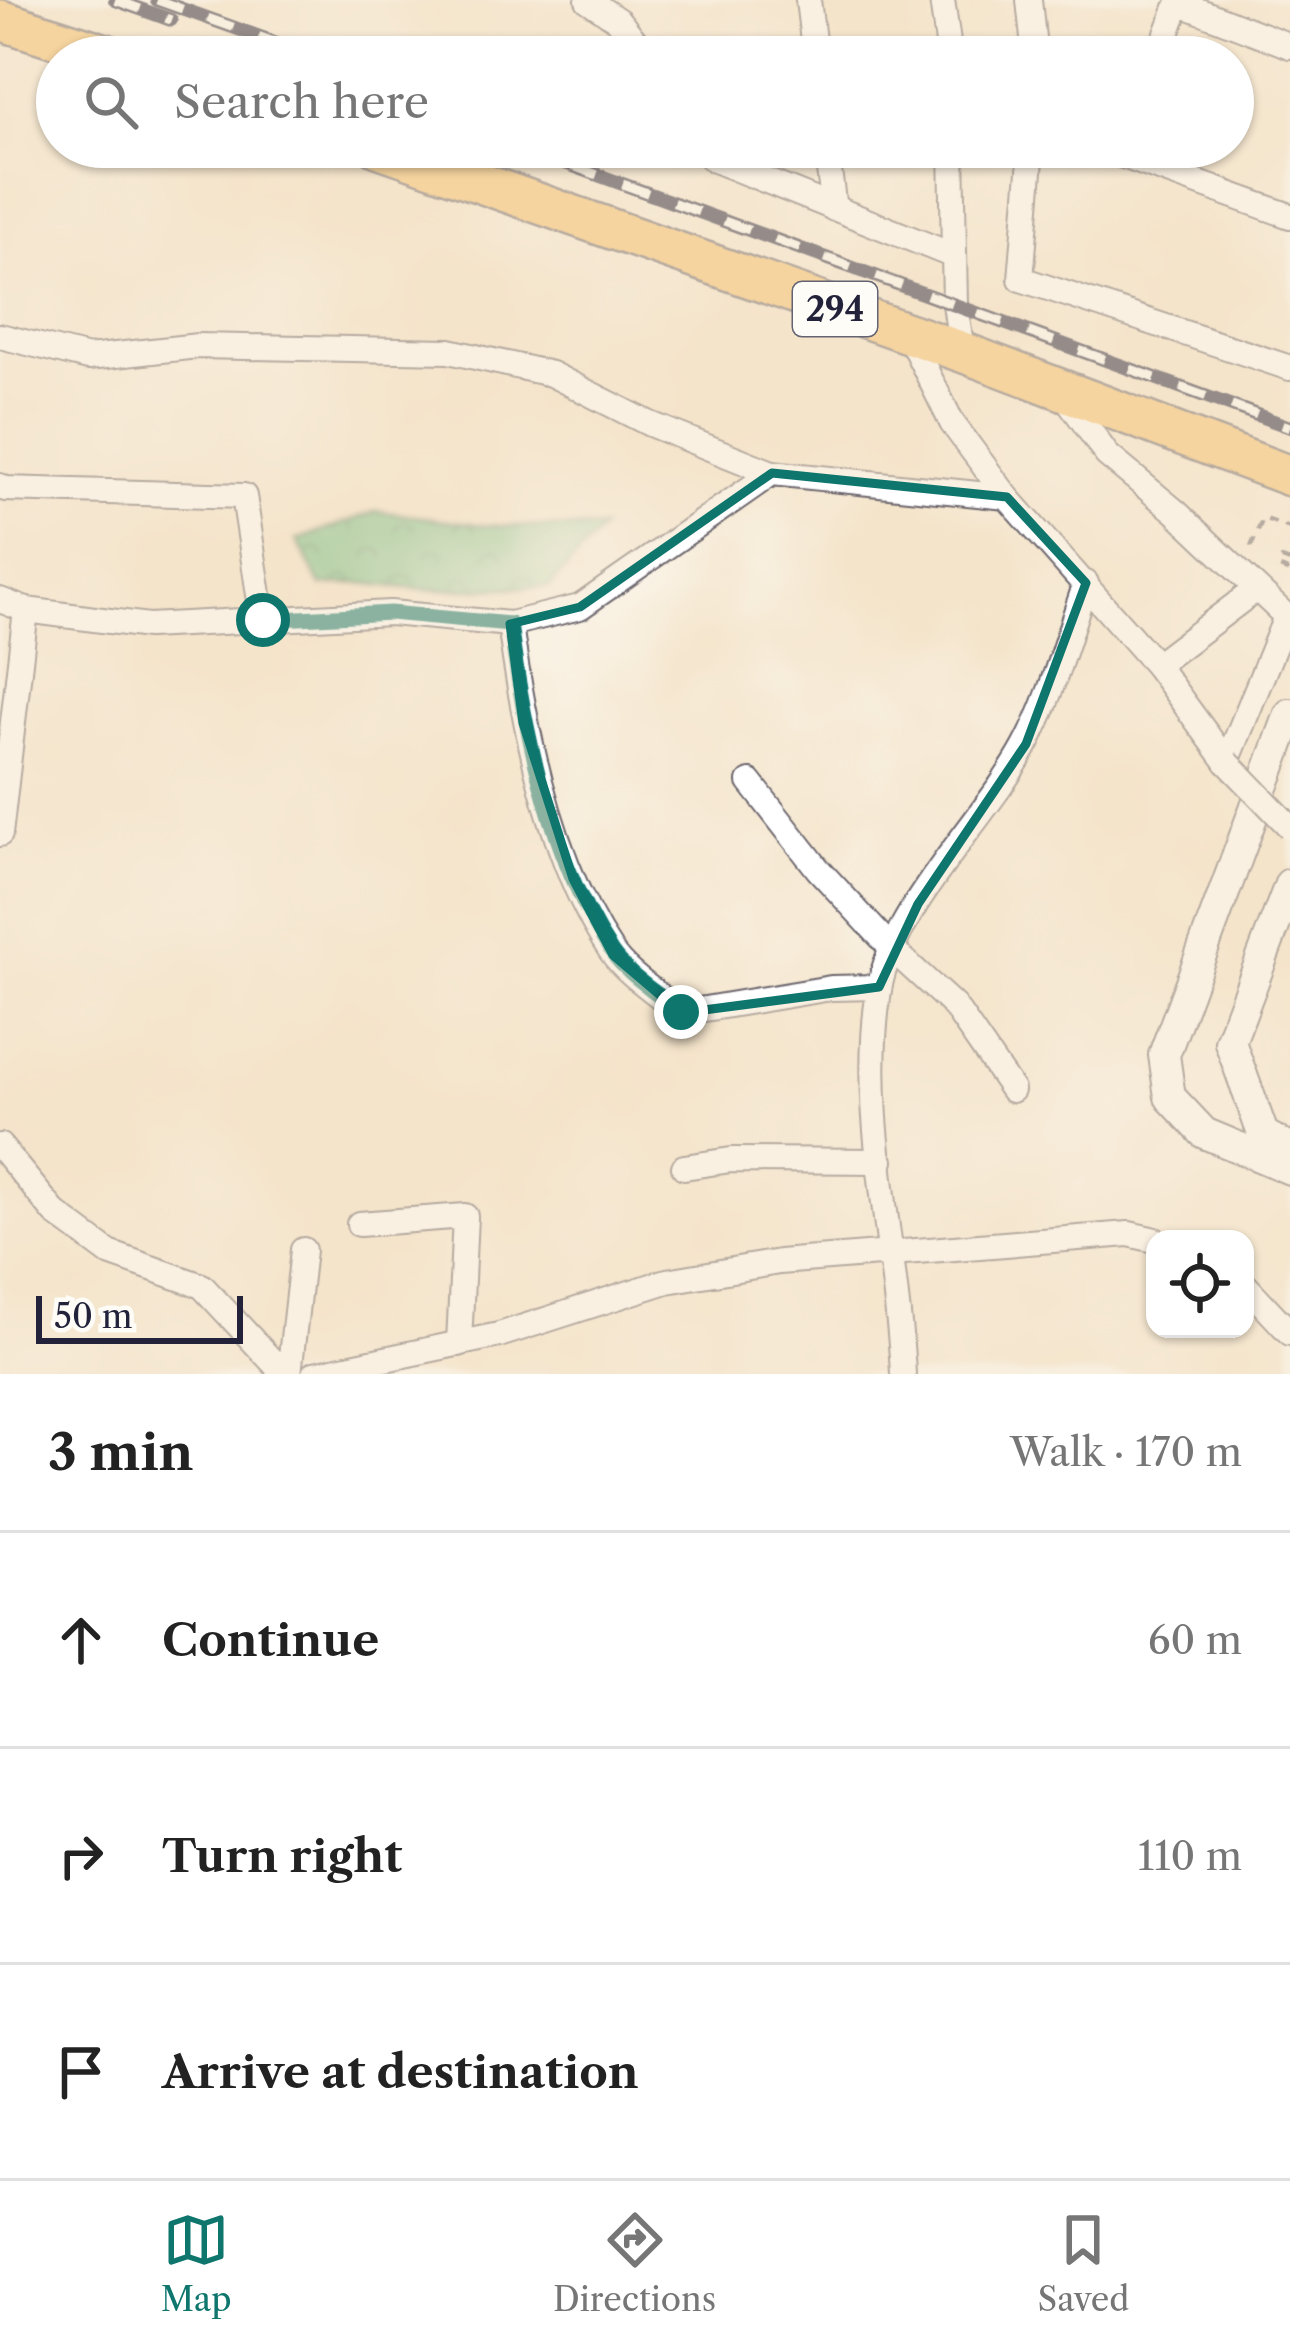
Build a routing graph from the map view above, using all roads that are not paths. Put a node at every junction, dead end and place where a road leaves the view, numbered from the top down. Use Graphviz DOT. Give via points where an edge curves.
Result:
graph roads {
  1 [pos="588,0"];
  2 [pos="808,0"];
  3 [pos="942,0"];
  4 [pos="1029,0"];
  5 [pos="1180,2"];
  6 [pos="0,20"];
  7 [pos="50,36"];
  8 [pos="632,36"];
  9 [pos="812,36"];
  10 [pos="947,36"];
  11 [pos="1033,36"];
  12 [pos="1166,36"];
  13 [pos="1290,46"];
  14 [pos="438,168"];
  15 [pos="734,168"];
  16 [pos="829,168"];
  17 [pos="952,168"];
  18 [pos="1030,168"];
  19 [pos="1162,168"];
  20 [pos="834,209"];
  21 [pos="1290,216"];
  22 [pos="953,256"];
  23 [pos="908,334"];
  24 [pos="0,336"];
  25 [pos="962,352"];
  26 [pos="1290,368"];
  27 [pos="1060,388"];
  28 [pos="772,473"];
  29 [pos="1290,476"];
  30 [pos="0,486"];
  31 [pos="1007,497"];
  32 [pos="1086,583"];
  33 [pos="1247,583"];
  34 [pos="0,600"];
  35 [pos="26,610"];
  36 [pos="1288,619"];
  37 [pos="263,620"];
  38 [pos="510,624"];
  39 [pos="1156,665"];
  40 [pos="1290,714"];
  41 [pos="1226,762"];
  42 [pos="750,782"];
  43 [pos="1290,827"];
  44 [pos="0,834"];
  45 [pos="1290,884"];
  46 [pos="893,950"];
  47 [pos="879,987"];
  48 [pos="1012,1090"];
  49 [pos="0,1146"];
  50 [pos="1290,1149"];
  51 [pos="881,1161"];
  52 [pos="684,1167"];
  53 [pos="1290,1169"];
  54 [pos="359,1224"];
  55 [pos="1146,1238"];
  56 [pos="303,1250"];
  57 [pos="889,1253"];
  58 [pos="1254,1295"];
  59 [pos="1290,1333"];
  60 [pos="459,1344"];
  61 [pos="286,1374"];
  62 [pos="314,1374"];
  63 [pos="903,1374"];
  1 -- 8 [label="street"];
  2 -- 9 [label="street"];
  3 -- 10 [label="street"];
  4 -- 11 [label="street"];
  5 -- 12 [label="street"];
  5 -- 13 [label="street"];
  6 -- 7 [label="highway"];
  14 -- 23 [label="highway, 294"];
  15 -- 20 [label="street"];
  16 -- 20 [label="street"];
  17 -- 22 [label="street"];
  18 -- 26 [label="street" via="1021,279"];
  19 -- 21 [label="street"];
  20 -- 22 [label="street"];
  22 -- 25 [label="street"];
  23 -- 25 [label="highway, 294"];
  23 -- 31 [label="street" via="952,423"];
  24 -- 28 [label="street" via="88,358 198,346 449,350 551,374"];
  25 -- 27 [label="highway, 294"];
  27 -- 29 [label="highway, 294"];
  27 -- 33 [label="street" via="1107,455"];
  28 -- 31 [label="street"];
  28 -- 38 [label="street" via="580,607"];
  30 -- 37 [label="street" via="244,496"];
  31 -- 32 [label="street"];
  32 -- 39 [label="street"];
  32 -- 46 [label="street" via="1026,744"];
  33 -- 36 [label="street"];
  33 -- 39 [label="street"];
  34 -- 35 [label="street"];
  35 -- 37 [label="street" via="148,626"];
  35 -- 44 [label="street"];
  36 -- 41 [label="street"];
  37 -- 38 [label="street" via="390,613"];
  38 -- 47 [label="street" via="523,722 573,879 613,955 681,1012"];
  39 -- 41 [label="street"];
  40 -- 53 [label="street" via="1164,1055 1170,1097 1204,1133"];
  41 -- 43 [label="street, bridge"];
  42 -- 46 [label="street"];
  45 -- 50 [label="street" via="1230,1042 1263,1134"];
  46 -- 47 [label="street"];
  46 -- 48 [label="street" via="954,1006"];
  47 -- 51 [label="street" via="874,1084"];
  49 -- 61 [label="street" via="55,1213 109,1252 202,1286"];
  51 -- 52 [label="street"];
  51 -- 57 [label="street"];
  54 -- 60 [label="street" via="466,1216"];
  55 -- 57 [label="street"];
  56 -- 61 [label="street"];
  57 -- 60 [label="street" via="667,1281"];
  57 -- 63 [label="street"];
  58 -- 59 [label="street"];
  60 -- 62 [label="street"];
}
